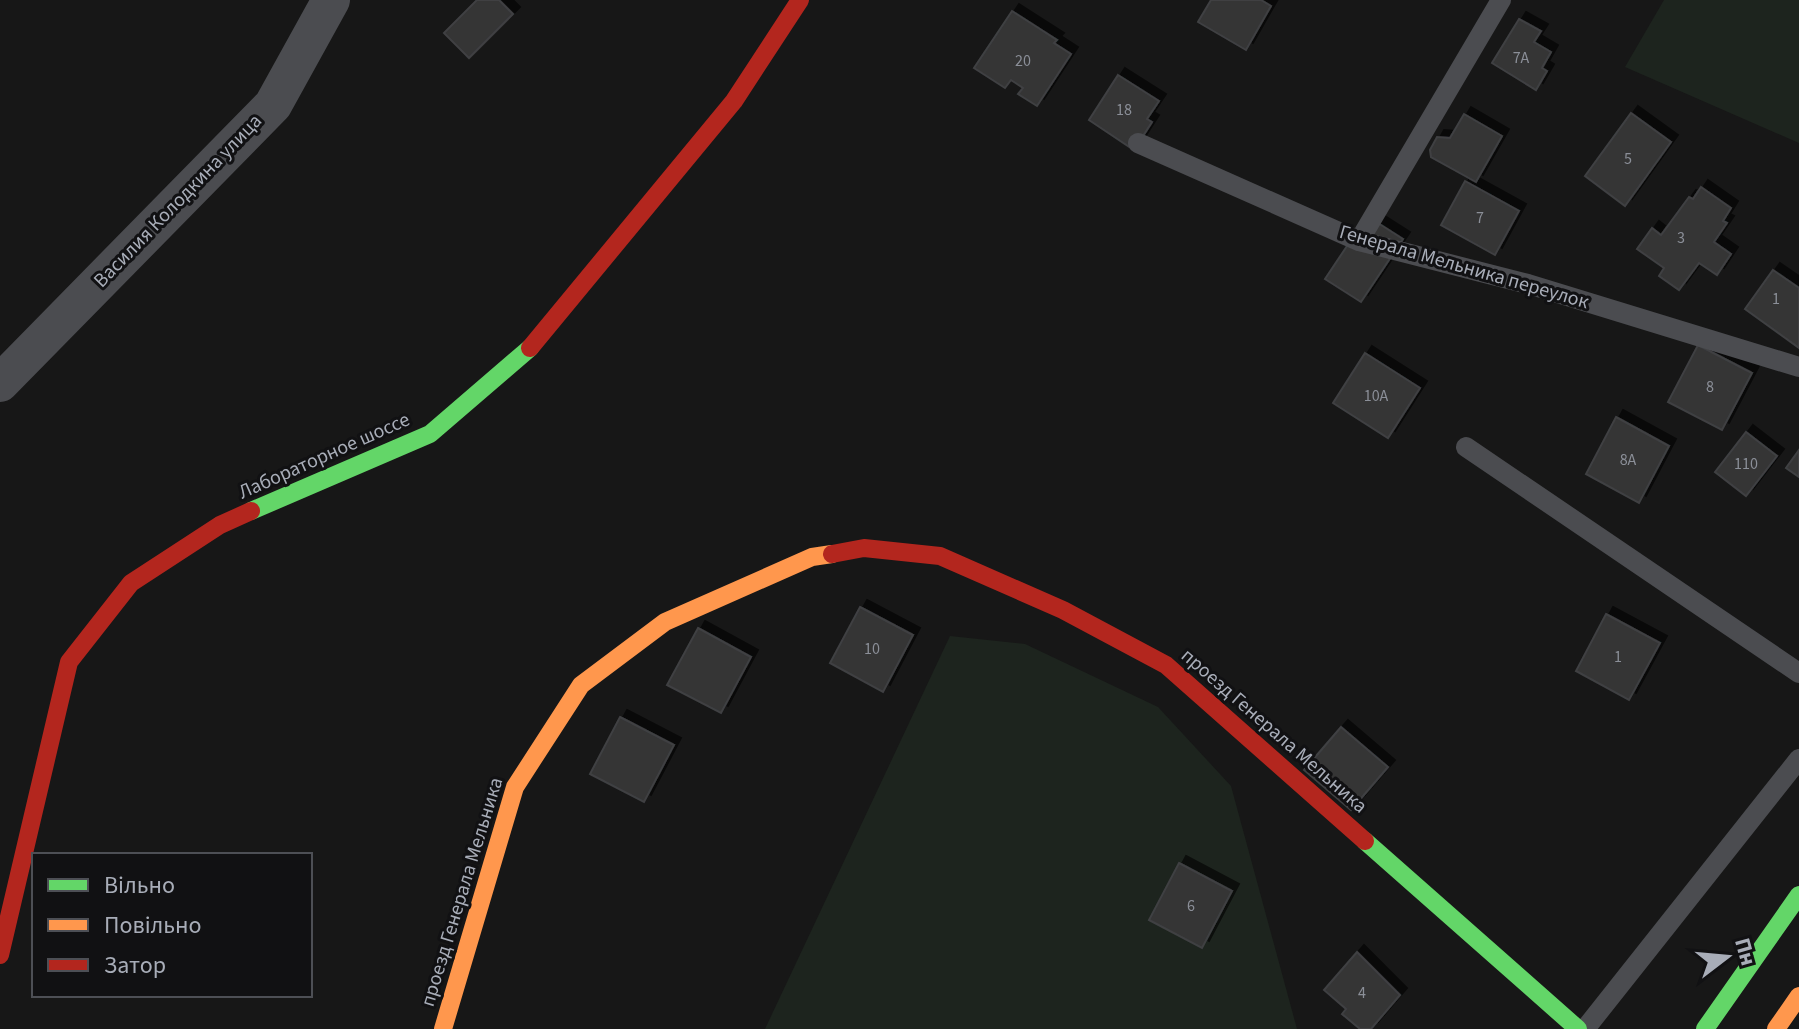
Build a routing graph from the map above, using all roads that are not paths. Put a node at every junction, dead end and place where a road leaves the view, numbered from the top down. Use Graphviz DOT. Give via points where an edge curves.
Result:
graph roads {
  1 [pos="331,0"];
  2 [pos="800,0"];
  3 [pos="1501,0"];
  4 [pos="1138,143"];
  5 [pos="1359,241"];
  6 [pos="1799,367"];
  7 [pos="0,383"];
  8 [pos="1466,447"];
  9 [pos="1799,673"];
  10 [pos="1799,759"];
  11 [pos="1799,895"];
  12 [pos="0,955"];
  13 [pos="1799,996"];
  14 [pos="443,1029"];
  15 [pos="1578,1029"];
  16 [pos="1585,1029"];
  17 [pos="1705,1029"];
  18 [pos="1776,1029"];
  1 -- 7 [label="street, Василия Колодкина улица" via="273,105"];
  2 -- 12 [label="street, Лабораторное шоссе" via="734,101 532,346 430,434 220,525 131,583 69,662"];
  3 -- 5 [label="lane"];
  4 -- 5 [label="lane, Генерала Мельника переулок"];
  5 -- 6 [label="lane, Генерала Мельника переулок" via="1528,284"];
  8 -- 9 [label="lane"];
  10 -- 16 [label="lane"];
  11 -- 17 [label="street"];
  13 -- 18 [label="street"];
  14 -- 15 [label="street, проезд Генерала Мельника" via="515,787 581,685 665,622 812,557 864,548 940,556 1063,610 1166,665"];
}
